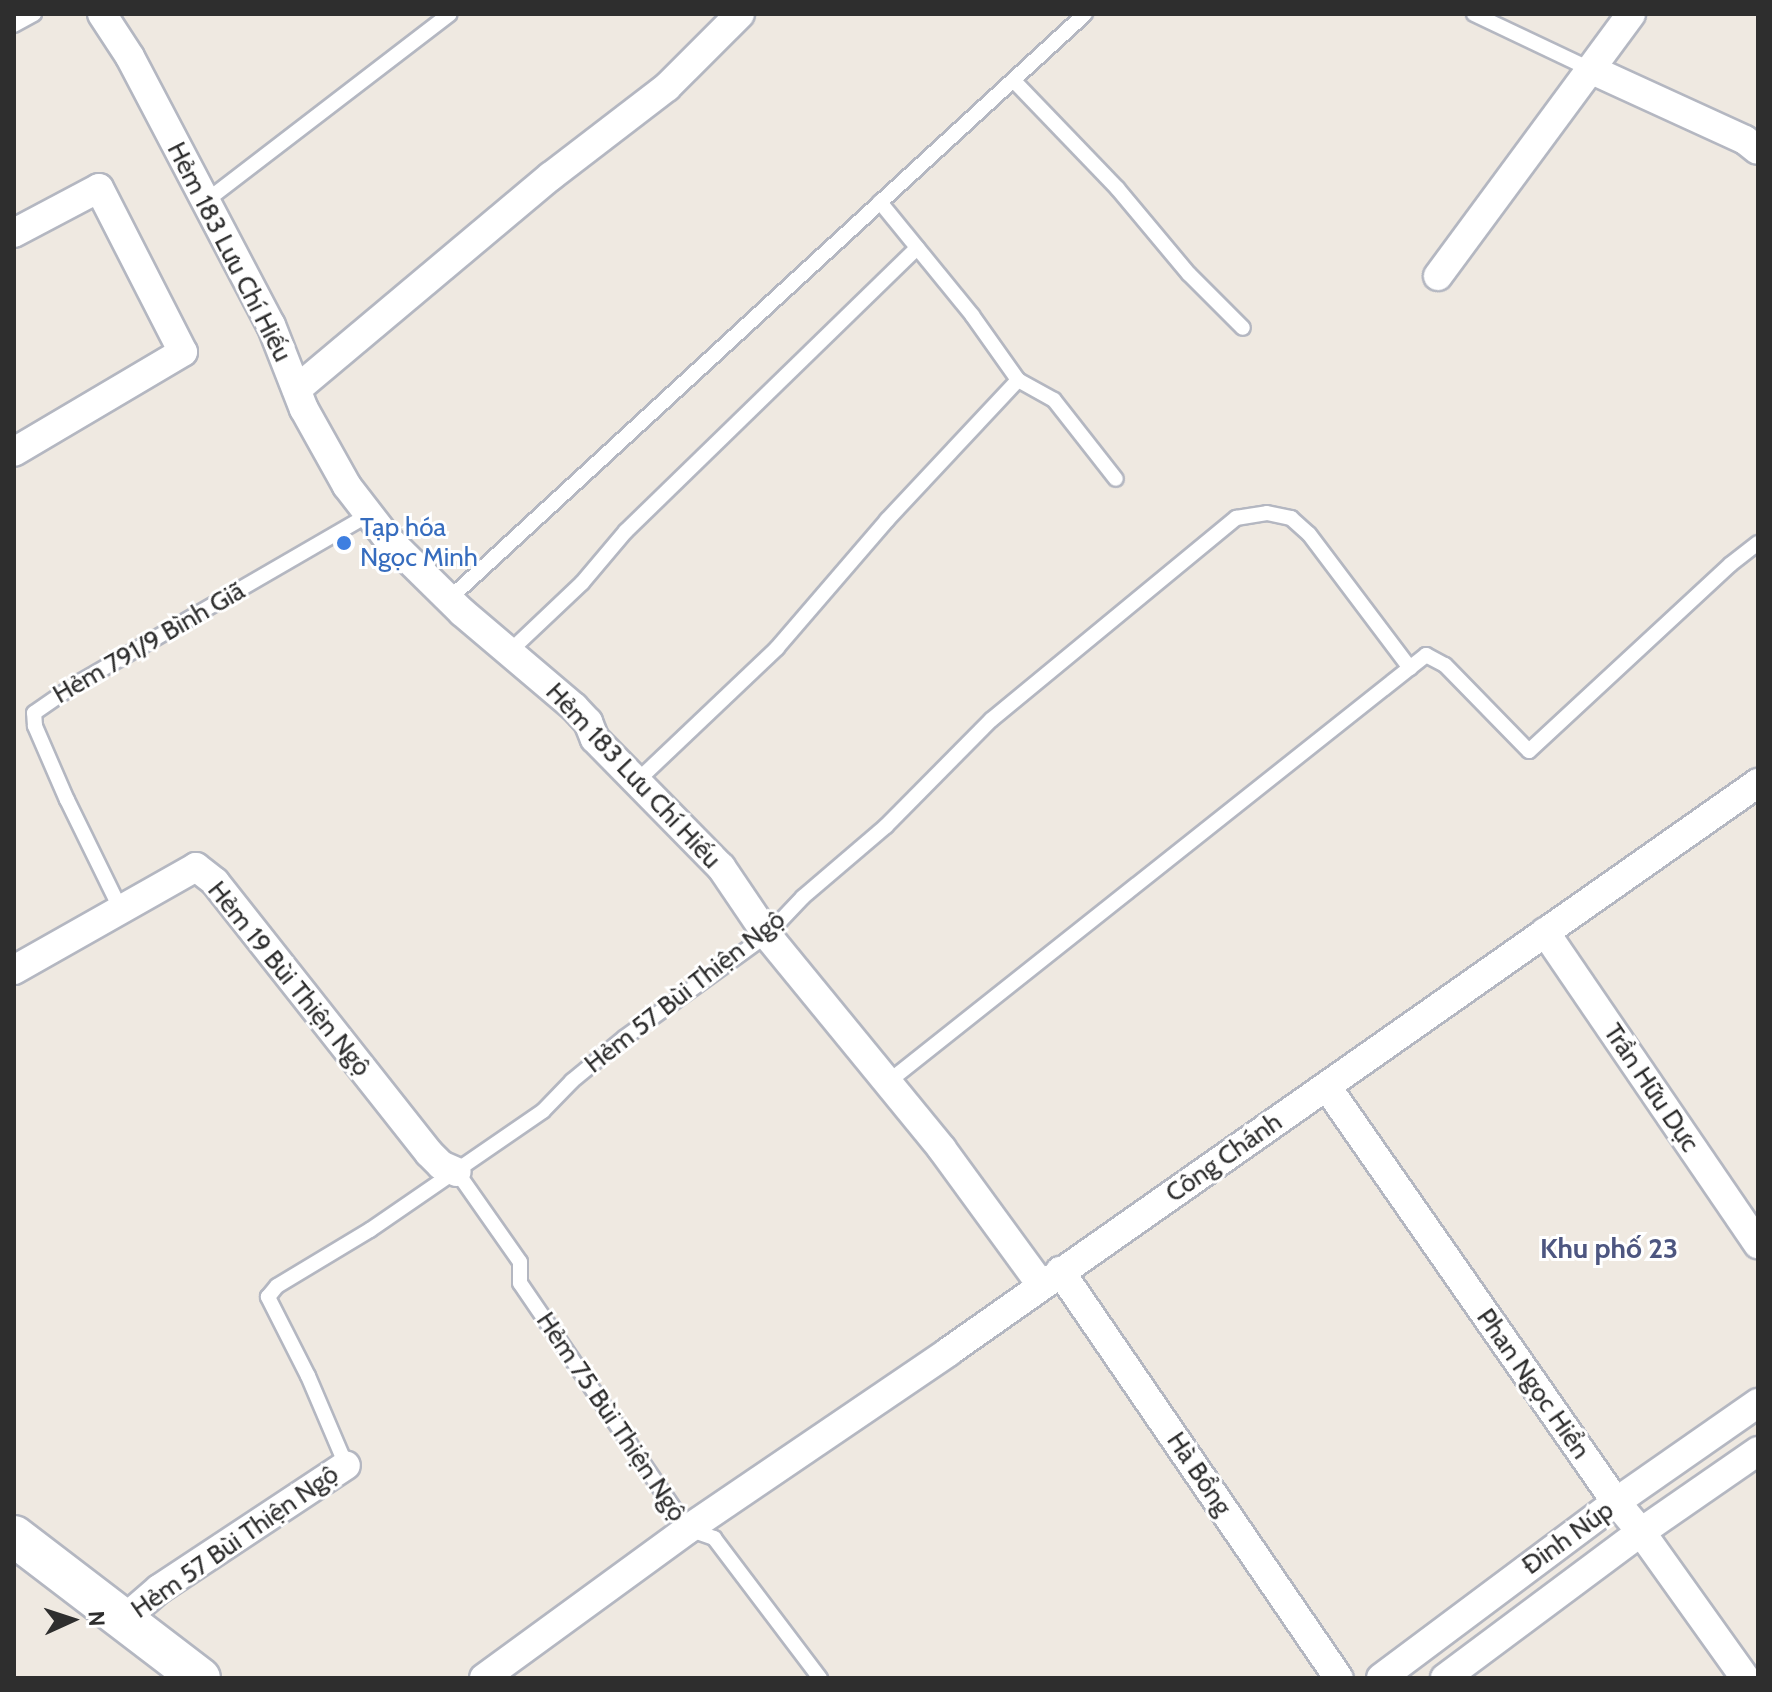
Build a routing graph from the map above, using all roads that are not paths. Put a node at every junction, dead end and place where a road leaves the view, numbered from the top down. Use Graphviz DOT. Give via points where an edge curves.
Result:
graph roads {
  1 [pos="34,14"];
  2 [pos="102,14"];
  3 [pos="450,14"];
  4 [pos="740,14"];
  5 [pos="1085,14"];
  6 [pos="1474,14"];
  7 [pos="1631,14"];
  8 [pos="14,25"];
  9 [pos="1590,69"];
  10 [pos="1014,81"];
  11 [pos="1754,138"];
  12 [pos="206,201"];
  13 [pos="880,202"];
  14 [pos="14,233"];
  15 [pos="917,248"];
  16 [pos="1438,276"];
  17 [pos="1243,328"];
  18 [pos="1018,380"];
  19 [pos="297,389"];
  20 [pos="14,452"];
  21 [pos="1116,479"];
  22 [pos="368,515"];
  23 [pos="1758,543"];
  24 [pos="449,599"];
  25 [pos="508,653"];
  26 [pos="1410,668"];
  27 [pos="637,781"];
  28 [pos="1758,783"];
  29 [pos="121,910"];
  30 [pos="1545,932"];
  31 [pos="767,935"];
  32 [pos="14,970"];
  33 [pos="888,1082"];
  34 [pos="1327,1087"];
  35 [pos="457,1172"];
  36 [pos="1758,1244"];
  37 [pos="1050,1278"];
  38 [pos="1758,1403"];
  39 [pos="1758,1451"];
  40 [pos="346,1465"];
  41 [pos="1616,1502"];
  42 [pos="688,1529"];
  43 [pos="1641,1532"];
  44 [pos="14,1536"];
  45 [pos="123,1620"];
  46 [pos="200,1678"];
  47 [pos="484,1678"];
  48 [pos="820,1678"];
  49 [pos="1339,1678"];
  50 [pos="1381,1678"];
  51 [pos="1445,1678"];
  52 [pos="1745,1678"];
  1 -- 8 [label="lane"];
  2 -- 12 [label="street, Hẻm 183 Lưu Chí Hiếu"];
  3 -- 12 [label="lane"];
  4 -- 19 [label="street" via="667,87 551,176"];
  5 -- 10 [label="lane"];
  6 -- 9 [label="lane"];
  7 -- 9 [label="street"];
  9 -- 11 [label="street"];
  9 -- 16 [label="street"];
  10 -- 13 [label="lane"];
  10 -- 17 [label="lane"];
  12 -- 19 [label="street, Hẻm 183 Lưu Chí Hiếu" via="271,325"];
  13 -- 15 [label="lane"];
  13 -- 24 [label="lane"];
  14 -- 20 [label="street" via="99,188 183,352"];
  15 -- 18 [label="lane"];
  15 -- 25 [label="lane"];
  18 -- 21 [label="lane" via="1054,400"];
  18 -- 27 [label="lane" via="777,648"];
  19 -- 22 [label="street, Hẻm 183 Lưu Chí Hiếu" via="347,486"];
  22 -- 24 [label="street, Hẻm 183 Lưu Chí Hiếu"];
  22 -- 29 [label="lane, Hẻm 791/9 Bình Giã" via="34,713 67,800"];
  23 -- 26 [label="lane" via="1529,751 1445,665 1426,655"];
  24 -- 25 [label="street, Hẻm 183 Lưu Chí Hiếu"];
  25 -- 27 [label="street, Hẻm 183 Lưu Chí Hiếu" via="574,707 595,739"];
  26 -- 31 [label="lane, Hẻm 57 Bùi Thiện Ngộ" via="1309,534 1291,518 1267,513 1236,518 991,720"];
  26 -- 33 [label="lane"];
  27 -- 31 [label="street, Hẻm 183 Lưu Chí Hiếu" via="721,867"];
  28 -- 30 [label="street, Công Chánh"];
  29 -- 32 [label="street, Hẻm 19 Bùi Thiện Ngộ"];
  29 -- 35 [label="street, Hẻm 19 Bùi Thiện Ngộ" via="196,867 215,882 429,1153"];
  30 -- 34 [label="street, Công Chánh"];
  30 -- 36 [label="street, Trần Hữu Dực"];
  31 -- 33 [label="street, Hẻm 183 Lưu Chí Hiếu"];
  31 -- 35 [label="lane, Hẻm 57 Bùi Thiện Ngộ" via="624,1038 543,1111"];
  33 -- 37 [label="street, Hẻm 183 Lưu Chí Hiếu"];
  34 -- 37 [label="street, Công Chánh"];
  34 -- 41 [label="street, Phan Ngọc Hiển"];
  35 -- 40 [label="lane, Hẻm 57 Bùi Thiện Ngộ" via="277,1286 268,1297"];
  35 -- 42 [label="lane, Hẻm 75 Bùi Thiện Ngộ" via="520,1262 520,1283"];
  37 -- 42 [label="street, Công Chánh"];
  37 -- 49 [label="street, Hà Bổng"];
  38 -- 41 [label="street, Đinh Núp"];
  39 -- 43 [label="street, Đinh Núp"];
  40 -- 45 [label="street, Hẻm 57 Bùi Thiện Ngộ" via="159,1589"];
  41 -- 43 [label="street, Phan Ngọc Hiển"];
  41 -- 50 [label="street, Đinh Núp"];
  42 -- 47 [label="street, Hẻm 75 Bùi Thiện Ngộ"];
  42 -- 48 [label="lane" via="714,1538"];
  43 -- 51 [label="street, Đinh Núp"];
  43 -- 52 [label="street, Phan Ngọc Hiển"];
  44 -- 45 [label="street"];
  45 -- 46 [label="street"];
}
